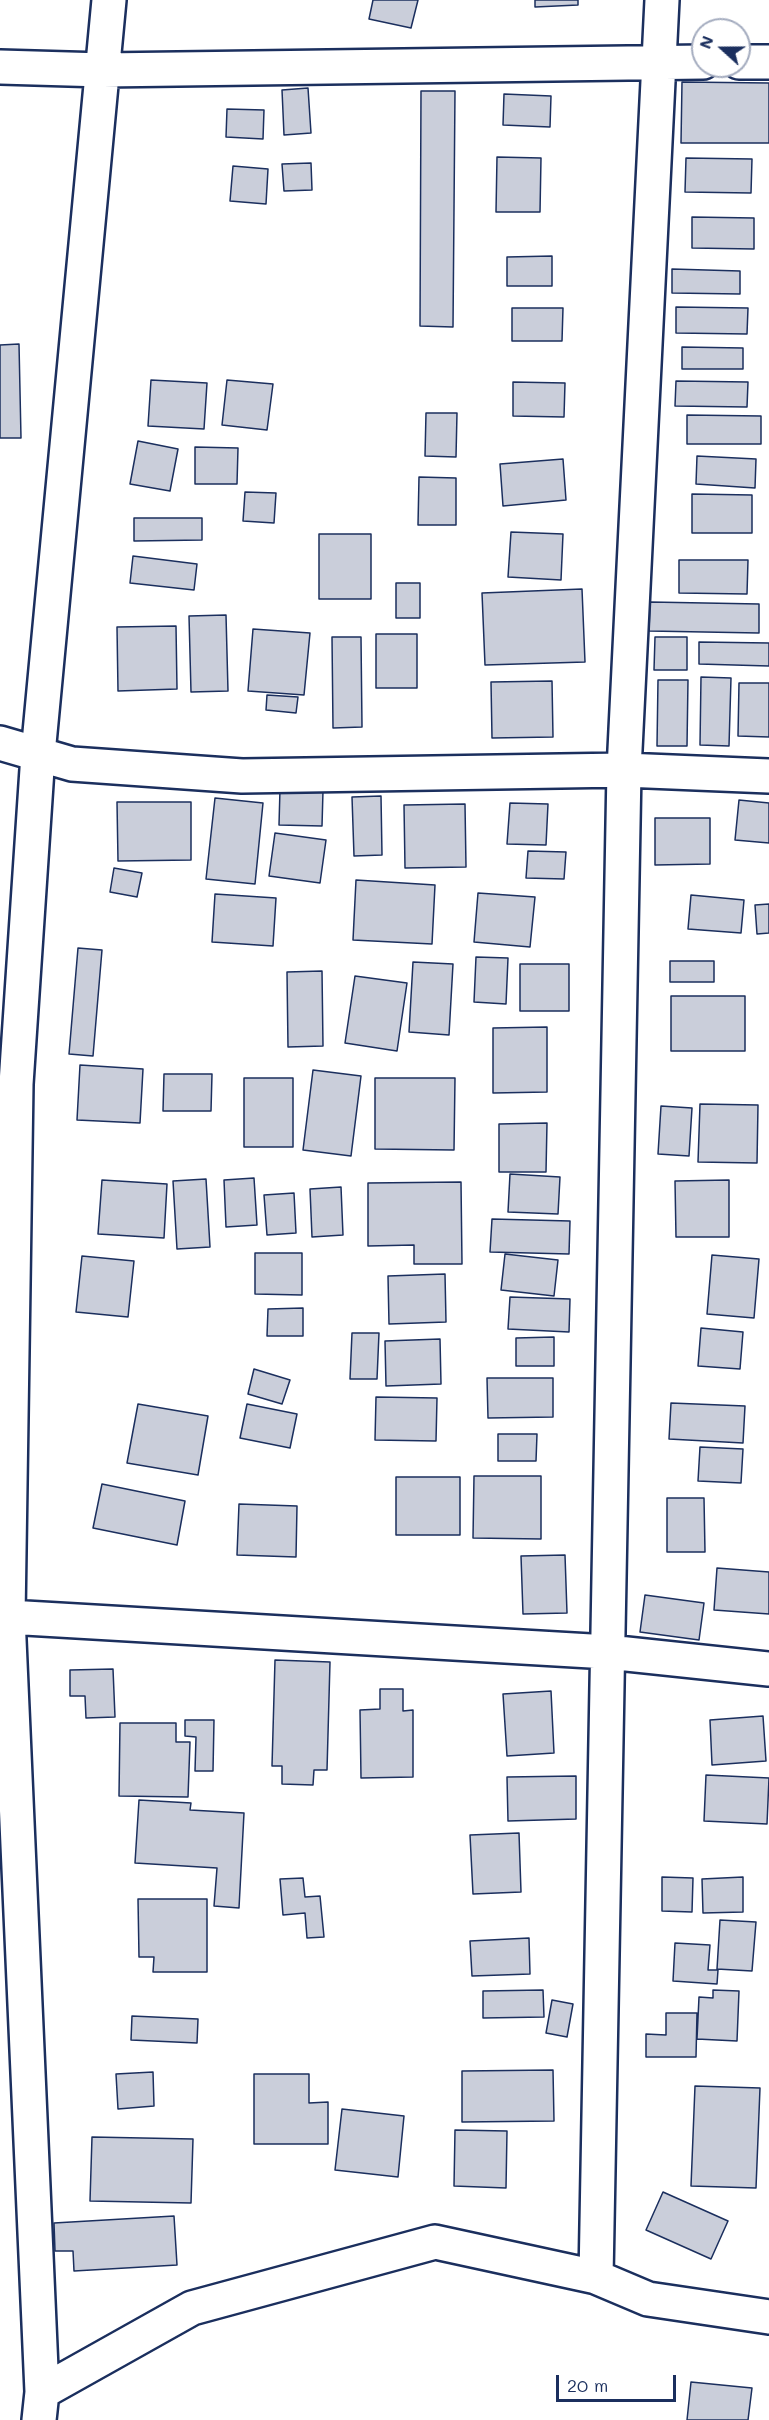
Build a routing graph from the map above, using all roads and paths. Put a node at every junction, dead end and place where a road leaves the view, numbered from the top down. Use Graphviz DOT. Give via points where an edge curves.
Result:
graph roads {
  1 [pos="109,0"];
  2 [pos="662,0"];
  3 [pos="691,62"];
  4 [pos="751,62"];
  5 [pos="769,62"];
  6 [pos="660,63"];
  7 [pos="0,67"];
  8 [pos="103,70"];
  9 [pos="0,743"];
  10 [pos="38,754"];
  11 [pos="624,770"];
  12 [pos="769,776"];
  13 [pos="8,1617"];
  14 [pos="608,1652"];
  15 [pos="769,1669"];
  16 [pos="596,2277"];
  17 [pos="769,2317"];
  18 [pos="41,2406"];
  1 -- 8 [label="street"];
  2 -- 6 [label="street"];
  3 -- 6 [label="street"];
  4 -- 5 [label="street"];
  6 -- 8 [label="street"];
  6 -- 11 [label="street"];
  7 -- 8 [label="street"];
  8 -- 10 [label="street"];
  9 -- 10 [label="street"];
  10 -- 11 [label="street" via="72,764 242,776"];
  10 -- 13 [label="street" via="16,1084"];
  11 -- 12 [label="street"];
  11 -- 14 [label="street"];
  13 -- 14 [label="street"];
  13 -- 18 [label="street"];
  14 -- 15 [label="street"];
  14 -- 16 [label="street"];
  16 -- 17 [label="street" via="648,2299"];
  16 -- 18 [label="street" via="435,2242 192,2308"];
}
